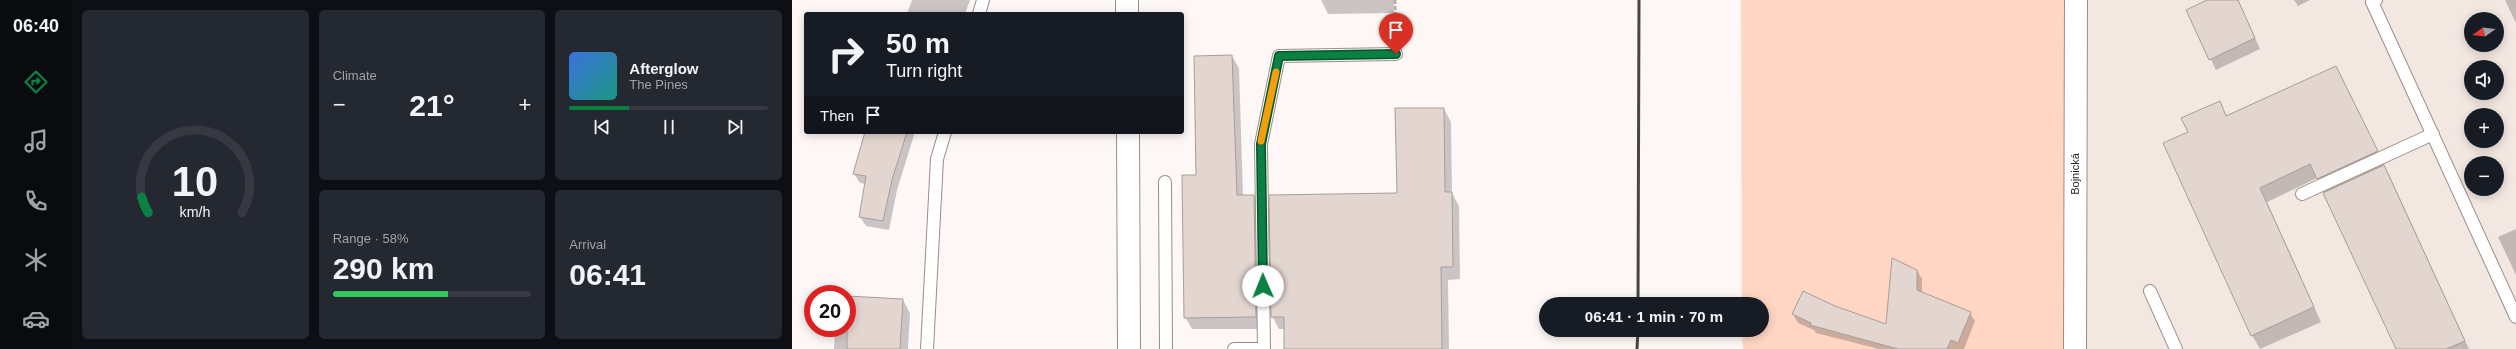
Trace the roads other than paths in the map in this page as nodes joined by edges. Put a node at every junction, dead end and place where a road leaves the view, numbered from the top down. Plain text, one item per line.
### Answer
1 (983, 0) edge
2 (1127, 0) edge
3 (2076, 0) edge
4 (2376, 0) edge
5 (980, 12) edge
6 (1127, 12) edge
7 (1396, 54) road end
8 (943, 134) edge
9 (1128, 134) edge
10 (2433, 134) junction
11 (1164, 182) dead end
12 (2302, 194) dead end
13 (2150, 291) dead end
14 (2516, 317) edge
15 (927, 349) edge
16 (1129, 349) edge
17 (1166, 349) edge
18 (1234, 349) edge
19 (1264, 349) edge
20 (2075, 349) edge
21 (2176, 349) edge

1 - 5 lane
2 - 6 street
3 - 20 street, Bojnická
4 - 10 lane
7 - 19 lane
8 - 15 lane
9 - 16 street
10 - 12 lane
10 - 14 lane
11 - 17 lane
13 - 21 lane
18 - 19 lane

